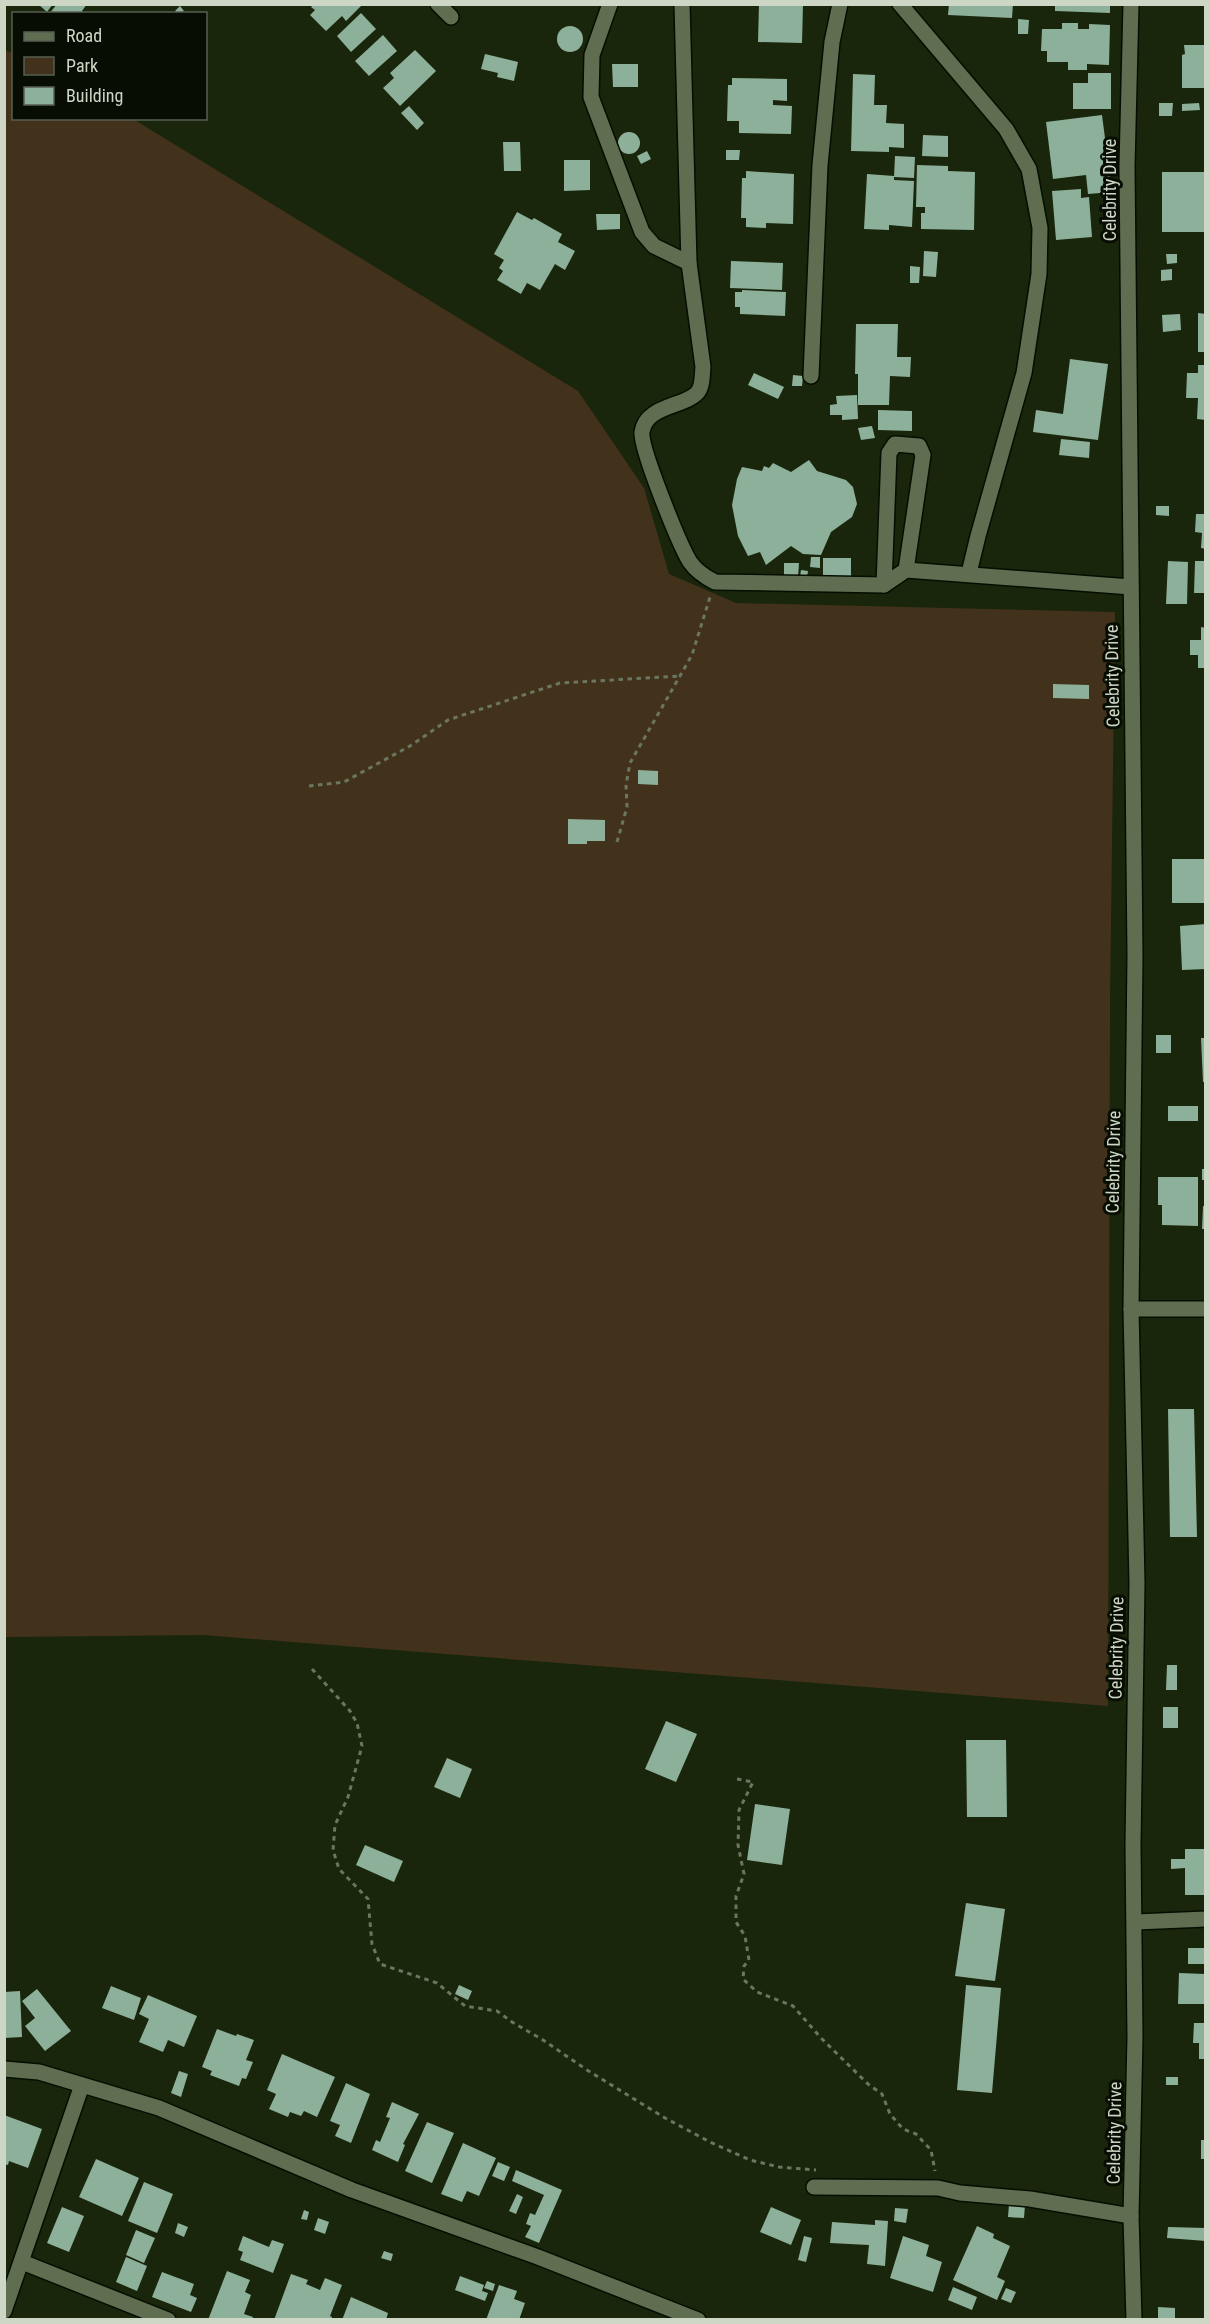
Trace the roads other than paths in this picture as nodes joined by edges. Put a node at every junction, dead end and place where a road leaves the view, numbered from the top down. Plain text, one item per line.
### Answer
1 (438, 4) edge
2 (610, 4) edge
3 (682, 4) edge
4 (840, 4) edge
5 (900, 4) edge
6 (1131, 4) edge
7 (451, 17) dead end
8 (689, 263) junction
9 (811, 376) dead end
10 (906, 570) junction
11 (969, 573) junction
12 (884, 585) junction
13 (1131, 588) junction
14 (1131, 1309) junction
15 (1206, 1309) edge
16 (1206, 1919) edge
17 (1136, 1922) junction
18 (4, 2068) edge
19 (82, 2085) junction
20 (814, 2187) dead end
21 (1131, 2216) junction
22 (22, 2262) junction
23 (4, 2311) edge
24 (168, 2319) edge
25 (698, 2319) edge
26 (1134, 2319) edge

1 - 7 street
2 - 8 street
3 - 8 street
4 - 9 street
5 - 11 street
6 - 13 street, Celebrity Drive
8 - 12 street
10 - 11 street
10 - 12 street
10 - 12 street
11 - 13 street
13 - 14 street, Celebrity Drive
14 - 15 street
14 - 17 street, Celebrity Drive
16 - 17 street
17 - 21 street, Celebrity Drive
18 - 19 street
19 - 22 street
19 - 25 street
20 - 21 street
21 - 26 street, Celebrity Drive
22 - 23 street
22 - 24 street

